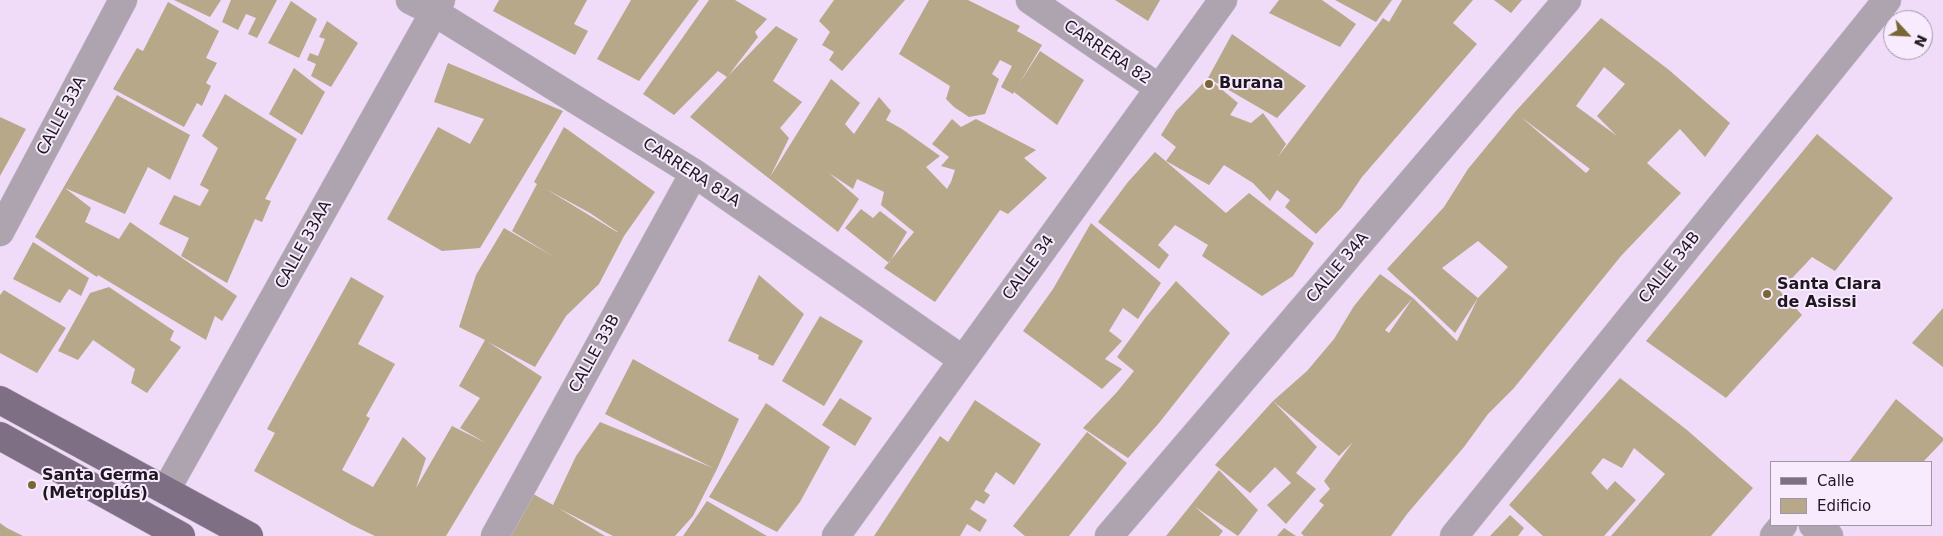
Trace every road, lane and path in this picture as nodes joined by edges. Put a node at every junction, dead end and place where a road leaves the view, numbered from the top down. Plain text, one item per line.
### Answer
1 (123, 0) edge
2 (410, 0) edge
3 (1030, 0) edge
4 (1223, 0) edge
5 (1567, 0) edge
6 (1888, 0) edge
7 (438, 6) edge
8 (1159, 88) junction
9 (694, 173) junction
10 (0, 232) edge
11 (963, 360) junction
12 (0, 400) edge
13 (0, 436) edge
14 (166, 490) junction
15 (1782, 526) edge
16 (1814, 526) edge
17 (181, 536) edge
18 (249, 536) edge
19 (496, 536) edge
20 (836, 536) edge
21 (1109, 536) edge
22 (1454, 536) edge
23 (1774, 536) edge
24 (1829, 536) edge

1 - 10 street, CALLE 33A
2 - 7 street, CARRERA 81A
3 - 8 street, CARRERA 82
4 - 8 street, CALLE 34
5 - 21 street, CALLE 34A
6 - 22 street, CALLE 34B
7 - 9 street, CARRERA 81A
7 - 14 street, CALLE 33AA
8 - 11 street, CALLE 34
9 - 11 street, CARRERA 81A
9 - 19 street, CALLE 33B
11 - 20 street, CALLE 34
12 - 14 main road
13 - 17 main road
14 - 18 main road
15 - 23 street
16 - 24 street

